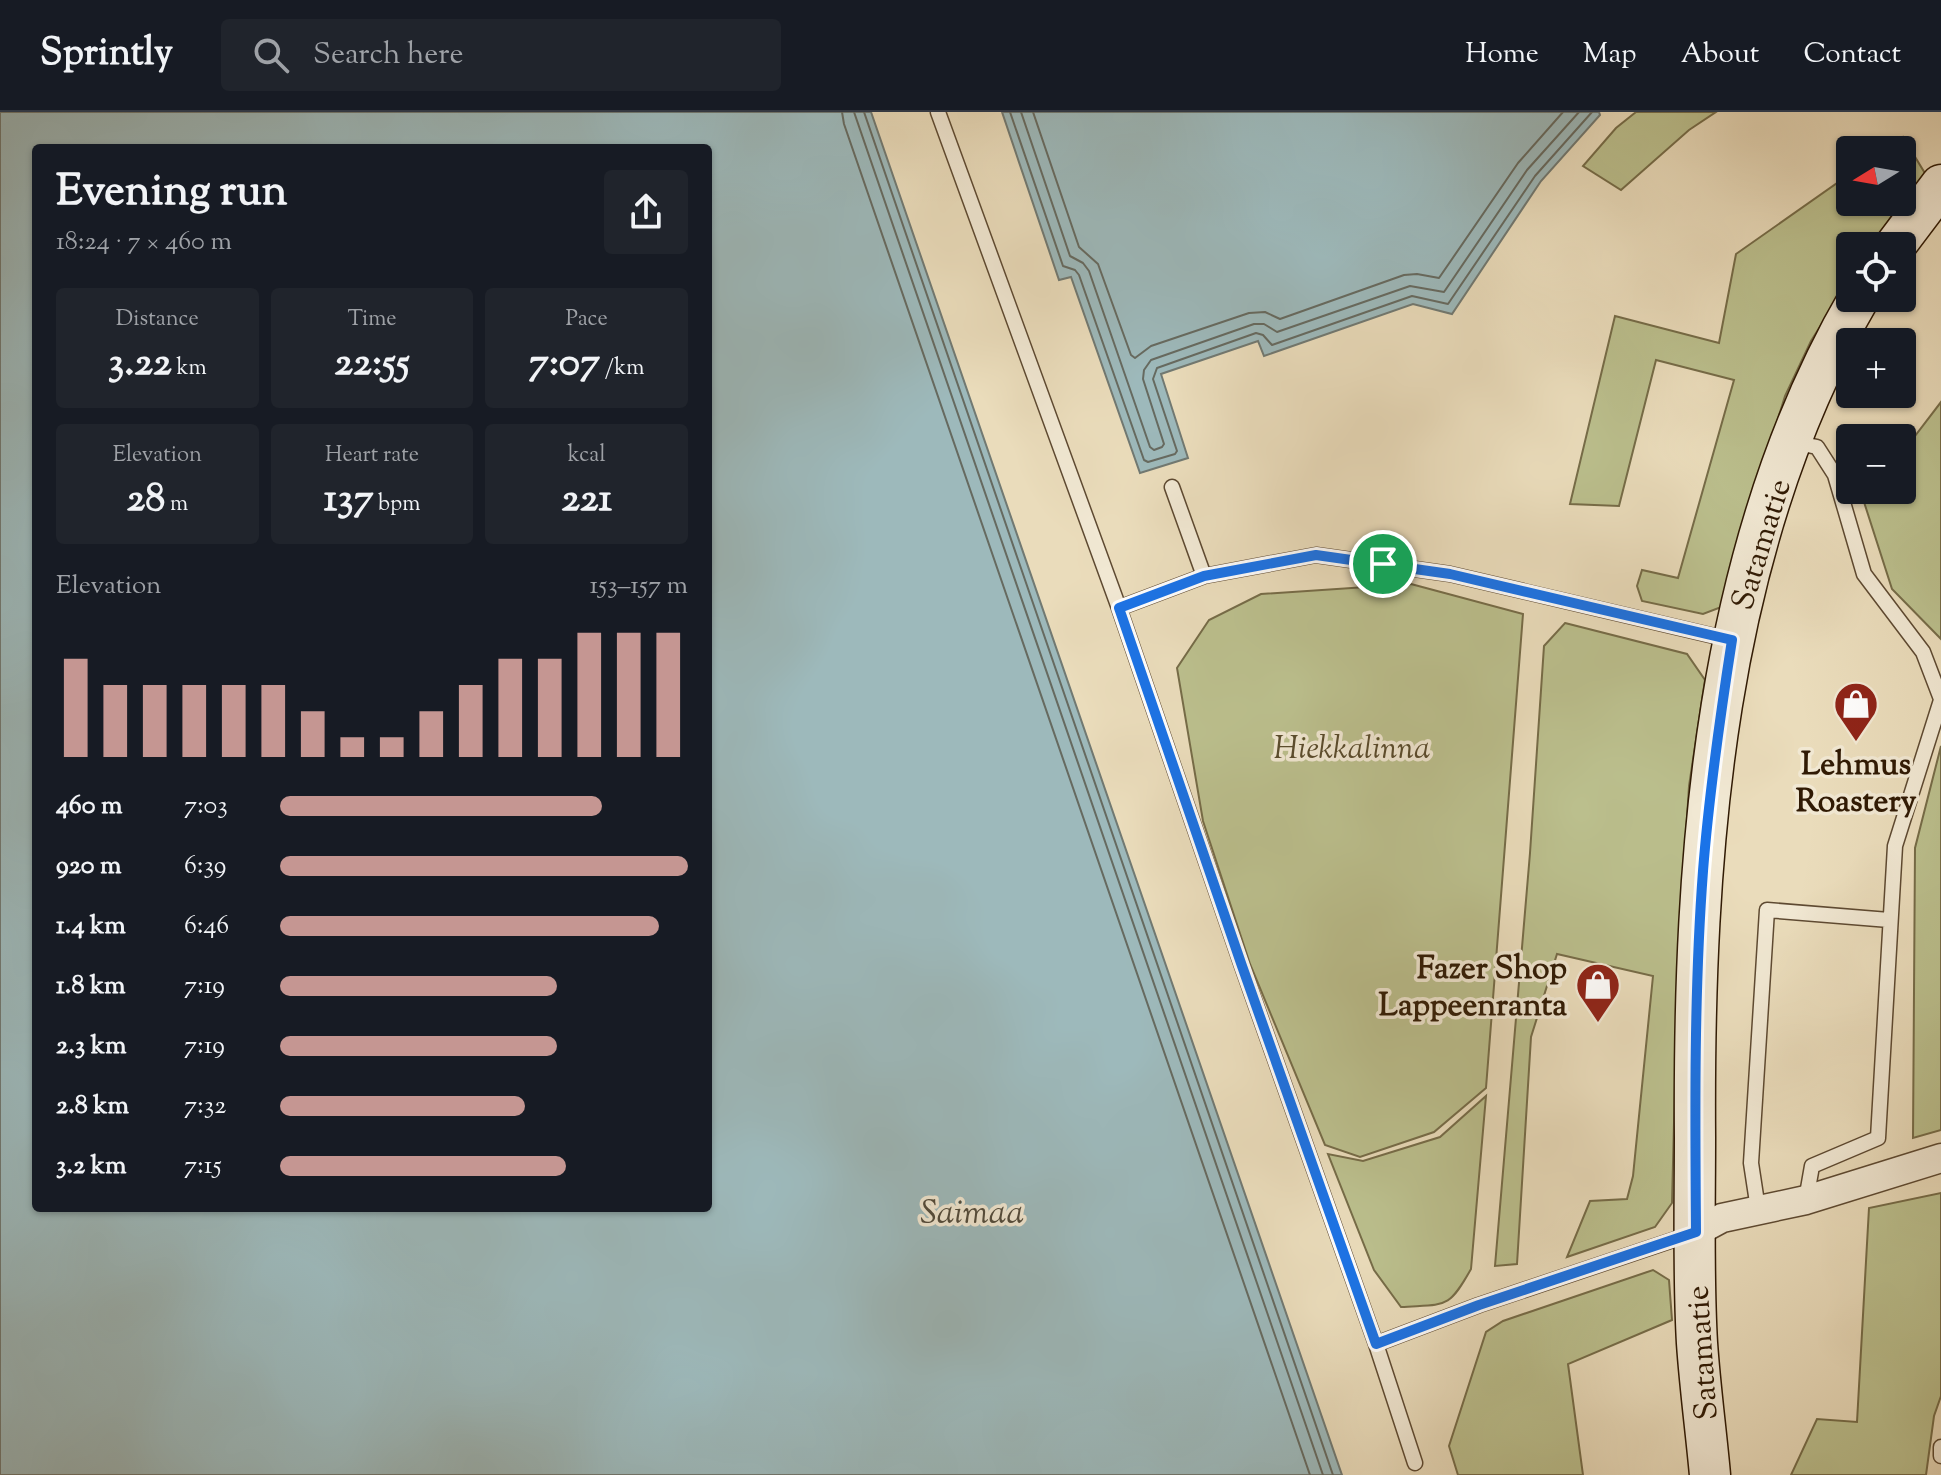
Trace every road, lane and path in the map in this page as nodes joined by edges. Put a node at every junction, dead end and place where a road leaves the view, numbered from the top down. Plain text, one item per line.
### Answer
1 (938, 112) edge
2 (1941, 185) edge
3 (1906, 232) edge
4 (1851, 312) edge
5 (1792, 442) junction
6 (1172, 487) dead end
7 (1204, 576) junction
8 (1119, 608) junction
9 (1732, 640) junction
10 (1941, 700) edge
11 (1889, 920) junction
12 (1941, 1158) edge
13 (1806, 1200) junction
14 (1758, 1209) junction
15 (1696, 1232) junction
16 (1376, 1344) junction
17 (1941, 1447) edge
18 (1941, 1456) edge
19 (1415, 1463) dead end
20 (1710, 1475) edge

1 - 8 lane
2 - 3 street
4 - 5 street, Satamatie
5 - 9 street, Satamatie
5 - 10 lane
6 - 7 lane
7 - 8 lane
7 - 9 lane
8 - 16 lane
9 - 15 street, Satamatie
10 - 11 lane
11 - 13 lane
11 - 14 lane
12 - 13 street
13 - 14 street
14 - 15 street
15 - 16 lane
15 - 20 street, Satamatie
16 - 19 lane
17 - 18 lane

